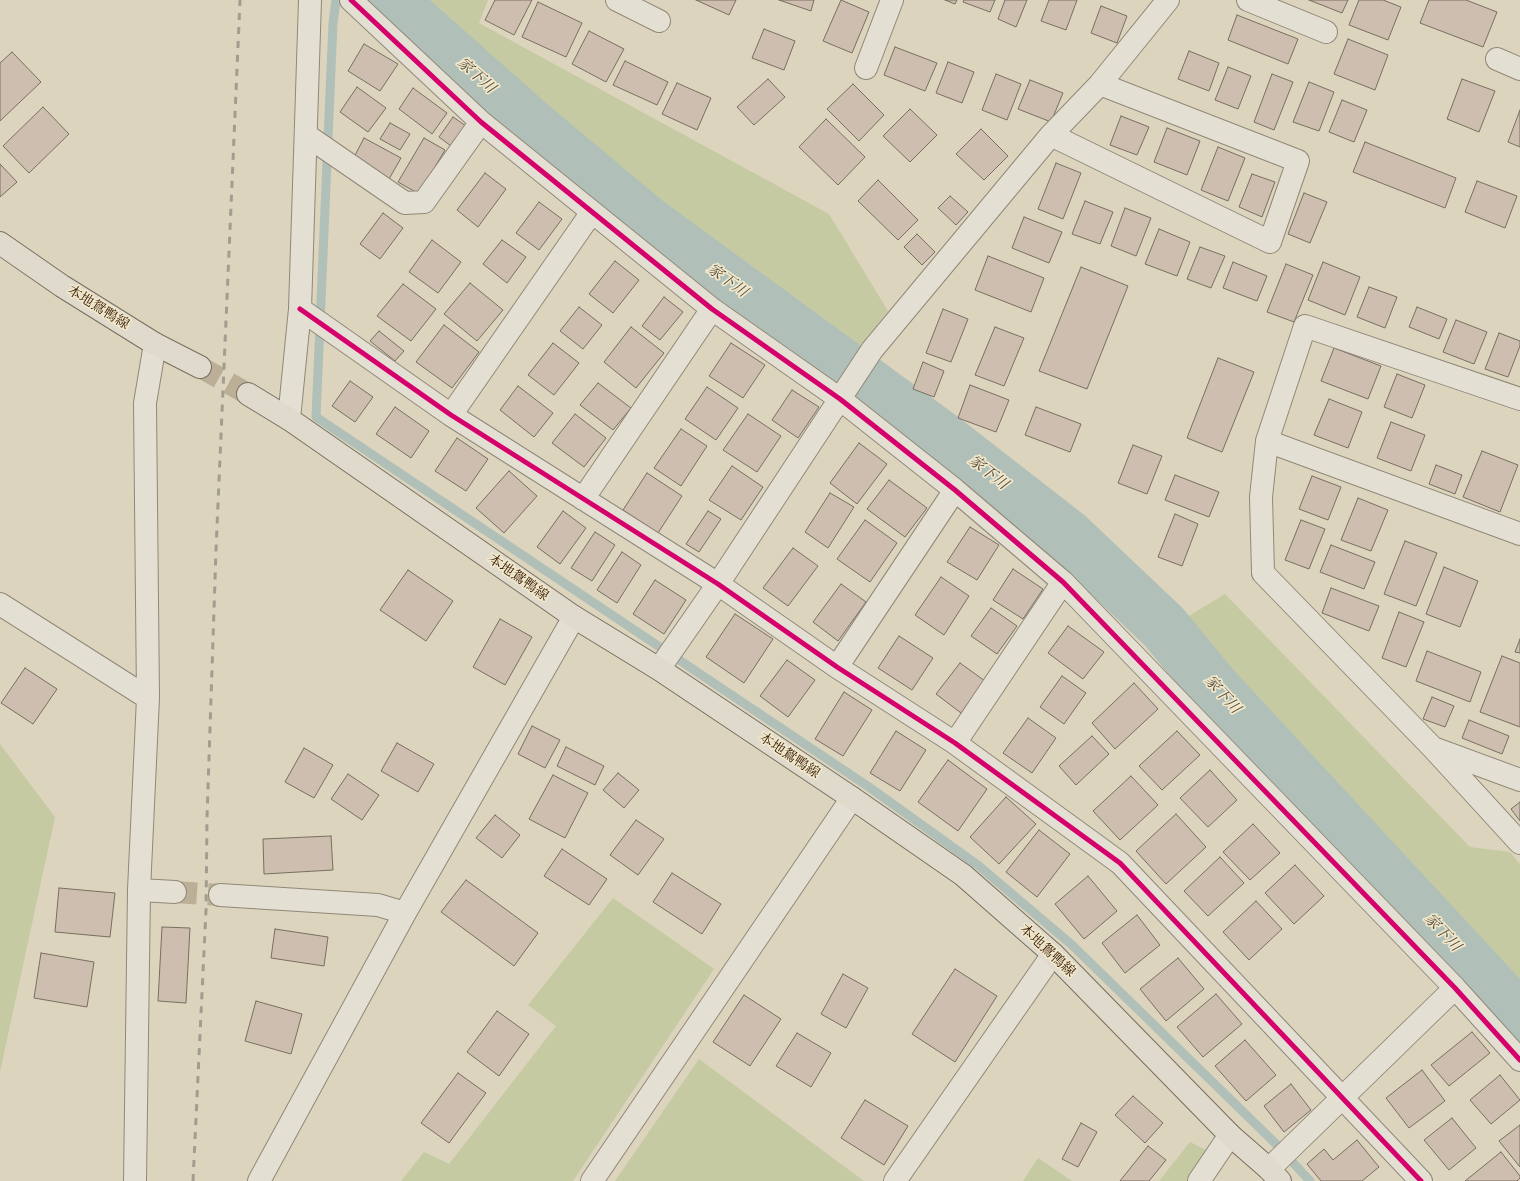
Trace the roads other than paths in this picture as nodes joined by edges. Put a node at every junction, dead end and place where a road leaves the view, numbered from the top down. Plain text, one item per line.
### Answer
1 (310, 0) edge
2 (351, 0) edge
3 (617, 0) edge
4 (892, 0) edge
5 (1168, 0) edge
6 (1248, 0) edge
7 (659, 21) dead end
8 (1326, 32) dead end
9 (1497, 59) dead end
10 (866, 68) dead end
11 (1520, 69) edge
12 (1100, 84) junction
13 (481, 122) junction
14 (306, 135) junction
15 (1051, 135) junction
16 (592, 212) junction
17 (0, 243) edge
18 (300, 309) junction
19 (712, 309) junction
20 (155, 344) junction
21 (200, 367) tunnel mouth
22 (248, 394) tunnel mouth
23 (840, 399) junction
24 (1520, 399) edge
25 (451, 415) junction
26 (289, 419) junction
27 (1266, 441) junction
28 (956, 490) junction
29 (582, 499) junction
30 (1520, 534) edge
31 (1063, 582) junction
32 (718, 584) junction
33 (0, 604) edge
34 (574, 617) junction
35 (837, 667) junction
36 (659, 669) junction
37 (148, 698) junction
38 (954, 743) junction
39 (1433, 748) junction
40 (1520, 780) edge
41 (852, 798) junction
42 (1520, 843) edge
43 (140, 890) junction
44 (175, 892) tunnel mouth
45 (220, 895) tunnel mouth
46 (405, 913) junction
47 (1053, 954) junction
48 (1455, 988) junction
49 (1520, 1060) edge
50 (1342, 1097) junction
51 (1230, 1135) junction
52 (1274, 1175) edge
53 (135, 1181) edge
54 (259, 1181) edge
55 (592, 1181) edge
56 (896, 1181) edge
57 (1199, 1181) edge
58 (1420, 1181) edge

1 - 14 street
2 - 13 street
3 - 7 street
4 - 10 street
5 - 12 street
6 - 8 street
9 - 11 street
12 - 15 street
12 - 15 street
13 - 14 street
13 - 16 street
14 - 18 street
15 - 23 street
16 - 19 street
16 - 25 street
17 - 20 main road, 本地鴛鴨線
18 - 25 street
18 - 26 street
19 - 23 street
19 - 29 street
20 - 21 main road, 本地鴛鴨線
20 - 37 street
22 - 26 main road, 本地鴛鴨線
23 - 28 street
23 - 32 street
24 - 27 street
25 - 29 street
26 - 34 main road, 本地鴛鴨線
27 - 30 street
27 - 39 street
28 - 31 street
28 - 35 street
29 - 32 street
31 - 38 street
31 - 48 street
32 - 35 street
32 - 36 street
33 - 37 street
34 - 36 main road, 本地鴛鴨線
34 - 46 street
35 - 38 street
36 - 41 main road, 本地鴛鴨線
37 - 43 street
38 - 50 street
39 - 40 street
39 - 42 street
41 - 47 main road, 本地鴛鴨線
41 - 55 street
43 - 44 street
43 - 53 street
45 - 46 street
46 - 54 street
47 - 51 main road, 本地鴛鴨線
47 - 56 street
48 - 49 street
48 - 50 street
50 - 52 street
50 - 58 street
51 - 52 main road, 本地鴛鴨線
51 - 57 street

